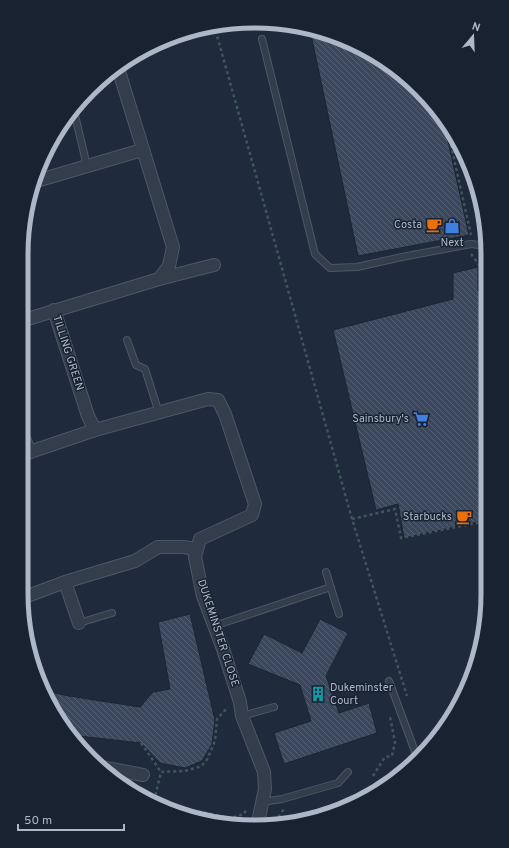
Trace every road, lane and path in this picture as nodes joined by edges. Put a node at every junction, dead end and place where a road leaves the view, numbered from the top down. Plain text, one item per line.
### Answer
1 (215, 31) edge
2 (262, 39) dead end
3 (120, 73) edge
4 (75, 117) edge
5 (451, 141) edge
6 (142, 150) junction
7 (87, 166) junction
8 (41, 180) edge
9 (471, 235) dead end
10 (481, 245) edge
11 (471, 254) dead end
12 (214, 265) dead end
13 (481, 267) edge
14 (158, 279) junction
15 (54, 310) junction
16 (28, 319) edge
17 (127, 340) dead end
18 (159, 412) junction
19 (95, 430) junction
20 (28, 453) edge
21 (352, 519) junction
22 (481, 522) edge
23 (196, 550) junction
24 (326, 572) dead end
25 (65, 582) junction
26 (331, 587) junction
27 (28, 596) edge
28 (112, 613) dead end
29 (339, 614) dead end
30 (79, 623) joint
31 (214, 626) junction
32 (389, 681) dead end
33 (407, 698) dead end
34 (229, 705) dead end
35 (274, 706) dead end
36 (389, 714) dead end
37 (242, 716) junction
38 (141, 743) dead end
39 (416, 753) edge
40 (112, 769) edge
41 (161, 772) junction
42 (348, 772) dead end
43 (143, 775) dead end
44 (369, 781) dead end
45 (368, 790) edge
46 (155, 797) edge
47 (350, 799) edge
48 (262, 802) junction
49 (183, 808) edge
50 (284, 809) dead end
51 (244, 814) dead end
52 (281, 818) edge
53 (258, 820) edge

1 - 21 path
2 - 10 lane
3 - 6 street
4 - 7 lane
5 - 9 path
6 - 7 street
6 - 14 street
7 - 8 street
11 - 13 path
12 - 14 street, TILLING GREEN
14 - 15 street, TILLING GREEN
15 - 16 street
15 - 19 street, TILLING GREEN
17 - 18 lane
18 - 19 street
18 - 23 street
19 - 20 street
21 - 22 path
21 - 33 path
23 - 25 street
23 - 31 street, DUKEMINSTER CLOSE
24 - 26 lane
25 - 27 street
25 - 30 street
26 - 29 lane
26 - 31 lane
28 - 30 lane
31 - 37 street, DUKEMINSTER CLOSE
32 - 39 lane
34 - 41 path
35 - 37 lane
36 - 44 path
37 - 48 street, DUKEMINSTER CLOSE
38 - 41 path
40 - 43 street
41 - 46 path
42 - 48 lane
45 - 47 lane
48 - 53 street, DUKEMINSTER CLOSE
49 - 51 path
50 - 52 path

